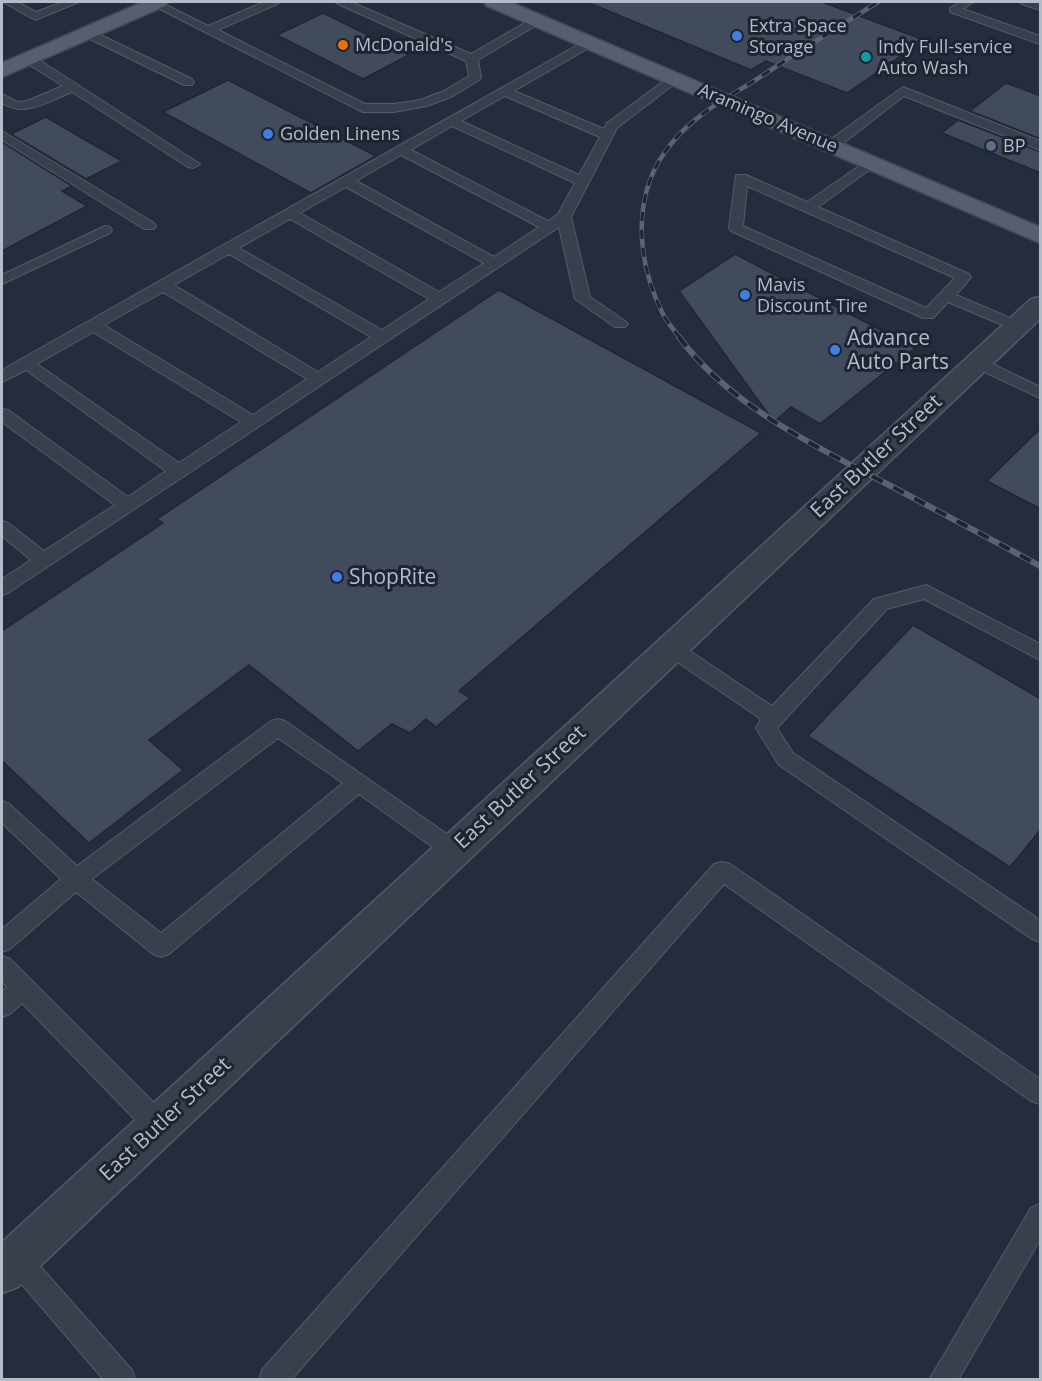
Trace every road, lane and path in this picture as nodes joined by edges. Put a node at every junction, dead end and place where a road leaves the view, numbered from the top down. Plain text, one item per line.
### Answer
1 (9, 2) edge
2 (73, 2) edge
3 (155, 2) edge
4 (273, 2) edge
5 (342, 2) edge
6 (494, 2) edge
7 (967, 2) edge
8 (1026, 2) edge
9 (1041, 7) edge
10 (539, 20) junction
11 (211, 29) junction
12 (88, 33) junction
13 (1041, 40) edge
14 (590, 42) junction
15 (29, 59) junction
16 (472, 59) junction
17 (3, 69) edge
18 (676, 78) junction
19 (188, 82) dead end
20 (72, 87) junction
21 (504, 91) junction
22 (2, 98) edge
23 (451, 121) junction
24 (2, 135) edge
25 (607, 135) junction
26 (832, 145) junction
27 (1041, 146) edge
28 (401, 150) junction
29 (871, 162) junction
30 (193, 164) dead end
31 (346, 181) junction
32 (583, 182) junction
33 (808, 208) junction
34 (290, 213) junction
35 (564, 218) junction
36 (149, 226) dead end
37 (549, 227) junction
38 (105, 230) dead end
39 (1041, 236) edge
40 (229, 248) junction
41 (495, 263) junction
42 (2, 280) edge
43 (163, 285) junction
44 (946, 296) junction
45 (440, 299) junction
46 (1029, 316) edge
47 (620, 324) dead end
48 (93, 325) junction
49 (382, 337) junction
50 (978, 362) junction
51 (26, 363) junction
52 (2, 377) edge
53 (319, 379) junction
54 (1041, 393) edge
55 (2, 414) edge
56 (253, 422) junction
57 (178, 471) junction
58 (127, 505) junction
59 (2, 527) edge
60 (43, 560) junction
61 (2, 588) edge
62 (670, 648) junction
63 (1041, 653) edge
64 (774, 717) junction
65 (358, 782) junction
66 (2, 810) edge
67 (453, 850) junction
68 (76, 879) junction
69 (1041, 932) edge
70 (2, 942) edge
71 (2, 966) edge
72 (22, 988) junction
73 (2, 1006) edge
74 (1041, 1093) edge
75 (158, 1125) junction
76 (1041, 1216) edge
77 (9, 1265) edge
78 (122, 1380) edge
79 (272, 1380) edge
80 (942, 1380) edge

1 - 2 lane
3 - 11 lane
3 - 12 main road
4 - 11 lane
5 - 16 lane
6 - 10 main road, Aramingo Avenue
7 - 13 lane
8 - 9 lane
10 - 14 main road, Aramingo Avenue
10 - 16 lane
11 - 16 lane
12 - 15 main road
12 - 19 lane
14 - 18 main road, Aramingo Avenue
14 - 21 lane
15 - 17 main road
15 - 20 lane
18 - 25 lane
18 - 26 main road, Aramingo Avenue
20 - 22 lane
20 - 30 lane
21 - 23 lane
21 - 25 lane
23 - 28 lane
23 - 32 lane
24 - 36 lane
25 - 32 lane
26 - 27 lane
26 - 29 main road, Aramingo Avenue
28 - 31 lane
28 - 37 lane
29 - 33 lane
29 - 39 main road, Aramingo Avenue
31 - 34 lane
31 - 41 lane
32 - 35 lane
33 - 44 lane
33 - 44 lane
34 - 40 lane
34 - 45 lane
35 - 37 lane
35 - 47 lane
37 - 41 lane
38 - 42 lane
40 - 43 lane
40 - 49 lane
41 - 45 lane
43 - 48 lane
43 - 53 lane
44 - 46 lane
45 - 49 lane
46 - 50 street, East Butler Street
48 - 51 lane
48 - 56 lane
49 - 53 lane
50 - 54 lane
50 - 62 street, East Butler Street
51 - 52 lane
51 - 57 lane
53 - 56 lane
55 - 58 lane
56 - 57 lane
57 - 58 lane
58 - 60 lane
59 - 60 lane
60 - 61 lane
62 - 64 lane
62 - 67 street, East Butler Street
63 - 64 lane
64 - 69 lane
65 - 67 lane
65 - 68 lane
65 - 68 lane
66 - 68 lane
67 - 75 street, East Butler Street
68 - 70 lane
71 - 72 lane
72 - 73 lane
72 - 75 lane
74 - 79 lane
75 - 77 street, East Butler Street
76 - 80 lane
77 - 78 lane

